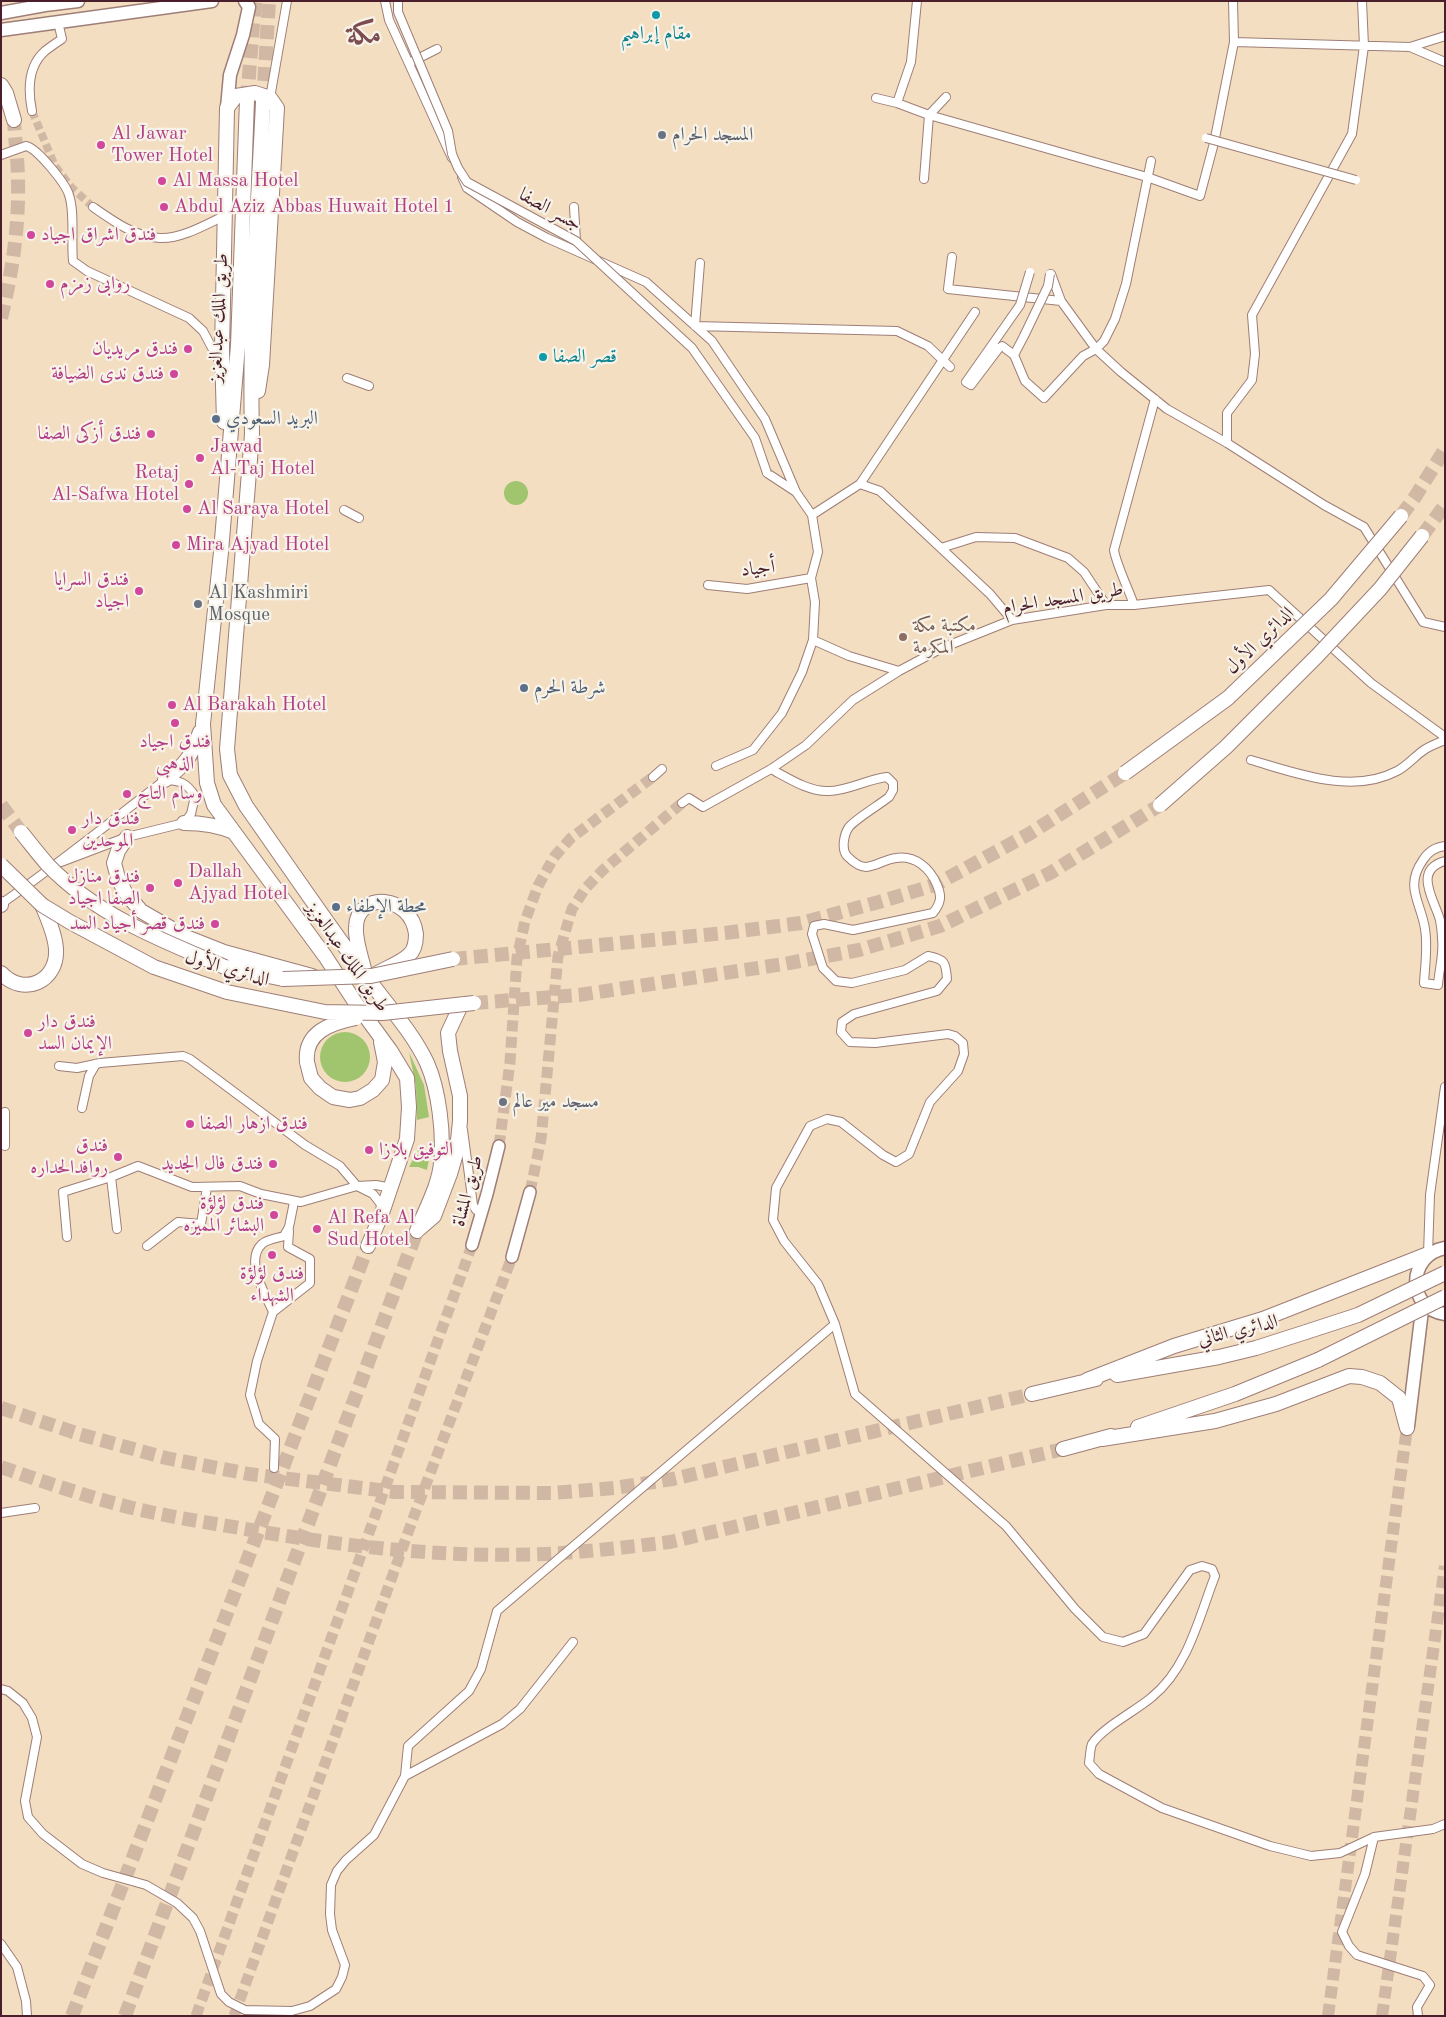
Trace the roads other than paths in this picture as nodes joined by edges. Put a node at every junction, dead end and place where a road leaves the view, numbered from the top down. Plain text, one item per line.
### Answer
1 (78, 1) edge
2 (212, 1) edge
3 (245, 1) edge
4 (286, 1) edge
5 (385, 1) edge
6 (398, 1) edge
7 (916, 1) edge
8 (1233, 1) edge
9 (1362, 1) edge
10 (47, 3) edge
11 (1, 13) edge
12 (58, 22) junction
13 (1, 30) edge
14 (1445, 36) edge
15 (1234, 42) junction
16 (1364, 46) junction
17 (1410, 48) junction
18 (436, 49) dead end
19 (1445, 62) edge
20 (409, 63) junction
21 (1, 85) edge
22 (946, 97) dead end
23 (876, 98) dead end
24 (247, 100) tunnel mouth
25 (267, 100) junction
26 (897, 103) junction
27 (227, 108) junction
28 (32, 112) tunnel mouth
29 (929, 115) junction
30 (14, 120) tunnel mouth
31 (1206, 138) dead end
32 (1, 155) edge
33 (1150, 161) dead end
34 (1147, 177) junction
35 (924, 178) dead end
36 (1356, 180) dead end
37 (574, 206) dead end
38 (93, 207) tunnel mouth
39 (224, 216) junction
40 (576, 241) junction
41 (952, 257) dead end
42 (700, 263) dead end
43 (1030, 272) dead end
44 (1061, 301) junction
45 (975, 312) dead end
46 (695, 326) junction
47 (1096, 350) junction
48 (1014, 355) junction
49 (942, 361) junction
50 (950, 367) dead end
51 (222, 368) junction
52 (347, 378) dead end
53 (369, 386) dead end
54 (1155, 399) junction
55 (1227, 442) junction
56 (227, 474) junction
57 (860, 484) junction
58 (796, 492) junction
59 (344, 510) dead end
60 (812, 515) junction
61 (1401, 516) tunnel mouth
62 (359, 518) dead end
63 (1422, 536) tunnel mouth
64 (940, 548) junction
65 (811, 578) junction
66 (708, 585) dead end
67 (1106, 605) junction
68 (1134, 605) junction
69 (1012, 620) junction
70 (1445, 627) edge
71 (813, 640) junction
72 (899, 671) junction
73 (203, 724) junction
74 (1445, 739) edge
75 (1252, 760) dead end
76 (716, 766) dead end
77 (662, 768) dead end
78 (771, 770) junction
79 (1125, 773) tunnel mouth
80 (653, 777) tunnel mouth
81 (164, 780) junction
82 (682, 803) dead end
83 (1160, 805) tunnel mouth
84 (184, 823) junction
85 (21, 832) tunnel mouth
86 (234, 832) junction
87 (267, 836) junction
88 (127, 837) junction
89 (1445, 846) edge
90 (248, 849) junction
91 (1445, 861) edge
92 (62, 862) junction
93 (1, 865) edge
94 (1, 904) edge
95 (42, 905) junction
96 (453, 959) tunnel mouth
97 (1, 973) edge
98 (288, 976) junction
99 (369, 977) junction
100 (383, 1013) junction
101 (379, 1034) junction
102 (96, 1064) junction
103 (59, 1066) dead end
104 (1445, 1087) edge
105 (82, 1108) dead end
106 (5, 1112) dead end
107 (460, 1121) junction
108 (5, 1146) dead end
109 (498, 1146) tunnel mouth
110 (111, 1177) junction
111 (207, 1186) junction
112 (358, 1186) junction
113 (392, 1188) junction
114 (530, 1192) tunnel mouth
115 (294, 1202) junction
116 (482, 1212) junction
117 (382, 1213) junction
118 (289, 1227) junction
119 (117, 1229) dead end
120 (67, 1237) dead end
121 (472, 1245) tunnel mouth
122 (147, 1246) dead end
123 (368, 1246) tunnel mouth
124 (1445, 1248) edge
125 (1428, 1254) junction
126 (512, 1258) tunnel mouth
127 (1445, 1273) edge
128 (1445, 1297) edge
129 (1423, 1302) junction
130 (273, 1312) junction
131 (1445, 1314) edge
132 (835, 1324) junction
133 (1088, 1380) junction
134 (1032, 1394) tunnel mouth
135 (1407, 1428) joint
136 (1102, 1439) junction
137 (1063, 1449) tunnel mouth
138 (274, 1468) tunnel mouth
139 (35, 1508) dead end
140 (1, 1513) edge
141 (573, 1642) dead end
142 (1, 1689) edge
143 (405, 1776) junction
144 (1445, 1824) edge
145 (1374, 1837) junction
146 (1, 1944) edge
147 (27, 2016) edge
148 (1418, 2016) edge

1 - 10 main road
2 - 12 main road
3 - 27 main road
4 - 25 street
5 - 20 street
6 - 40 street, جسر الصفا, bridge
7 - 26 street
8 - 15 street
9 - 16 street
10 - 11 main road
12 - 13 main road
12 - 28 street
14 - 17 street
15 - 16 street
15 - 34 street
16 - 17 street
16 - 55 street
17 - 19 street
18 - 20 street
20 - 46 street
21 - 30 highway
22 - 29 street
23 - 26 street
24 - 56 highway, طريق الملك عبدالعزيز
25 - 27 highway
25 - 87 highway, طريق الملك عبدالعزيز
26 - 29 street
27 - 39 highway
29 - 34 street
29 - 35 street
31 - 36 street, bridge
32 - 51 street
33 - 34 street
34 - 47 street
37 - 40 street
38 - 39 street
39 - 51 highway
40 - 58 street, جسر الصفا, bridge
41 - 44 street
42 - 46 street
43 - 48 street, bridge
44 - 47 street
44 - 48 street, bridge
45 - 49 street
46 - 49 street
46 - 58 street
47 - 48 street
47 - 54 street
49 - 50 street
49 - 57 street
51 - 56 highway
52 - 53 street
54 - 55 street
54 - 68 street
55 - 70 street
56 - 73 highway, طريق الملك عبدالعزيز
57 - 60 street
57 - 64 street
58 - 60 street
59 - 62 street
60 - 65 street
61 - 79 highway, الدائري الأول, bridge
63 - 83 highway, bridge
64 - 67 street
64 - 69 street
65 - 66 street, أجياد
65 - 71 street
67 - 68 street, طريق المسجد الحرام
67 - 69 street, طريق المسجد الحرام
68 - 74 street, طريق المسجد الحرام
69 - 72 street, طريق المسجد الحرام
71 - 72 street
71 - 76 street
72 - 78 street, طريق المسجد الحرام
73 - 81 highway
73 - 86 highway, طريق الملك عبدالعزيز
74 - 75 street
77 - 80 street
78 - 82 street, طريق المسجد الحرام
78 - 132 street
81 - 84 street
81 - 92 street
84 - 86 highway
84 - 88 street
85 - 98 highway, الدائري الأول, bridge
86 - 90 highway, طريق الملك عبدالعزيز
87 - 90 highway
87 - 99 highway, طريق الملك عبدالعزيز
88 - 92 street
88 - 98 highway
89 - 91 street
90 - 101 highway, طريق الملك عبدالعزيز
92 - 94 street
93 - 95 highway, الدائري الأول, bridge
95 - 97 highway
95 - 100 highway, الدائري الأول, bridge
96 - 99 highway, الدائري الأول, bridge
98 - 99 highway, الدائري الأول, bridge
99 - 99 highway, bridge
99 - 107 highway, طريق الملك عبدالعزيز
100 - 101 highway, bridge
100 - 107 highway, الدائري الأول, bridge
101 - 113 highway, طريق الملك عبدالعزيز
102 - 103 street
102 - 105 street
102 - 112 street
104 - 125 street
106 - 108 street
107 - 116 street
109 - 116 main road, طريق المشاة
110 - 111 street
110 - 119 street
110 - 120 street
111 - 115 street
111 - 122 street
112 - 113 street
112 - 115 street
112 - 117 street
113 - 117 highway, طريق الملك عبدالعزيز
114 - 126 main road
115 - 118 street
116 - 121 main road, طريق المشاة
117 - 123 highway, طريق الملك عبدالعزيز
118 - 130 street
118 - 130 street
124 - 125 main road
125 - 129 main road
125 - 133 highway
127 - 133 highway, الدائري الثاني, bridge
128 - 136 highway, bridge
129 - 131 main road
129 - 135 main road
130 - 138 street
132 - 143 street
132 - 145 street
133 - 134 highway, الدائري الثاني
135 - 136 highway
136 - 137 highway
139 - 140 street
141 - 143 street
142 - 143 street
144 - 145 street
145 - 148 street
146 - 147 street

